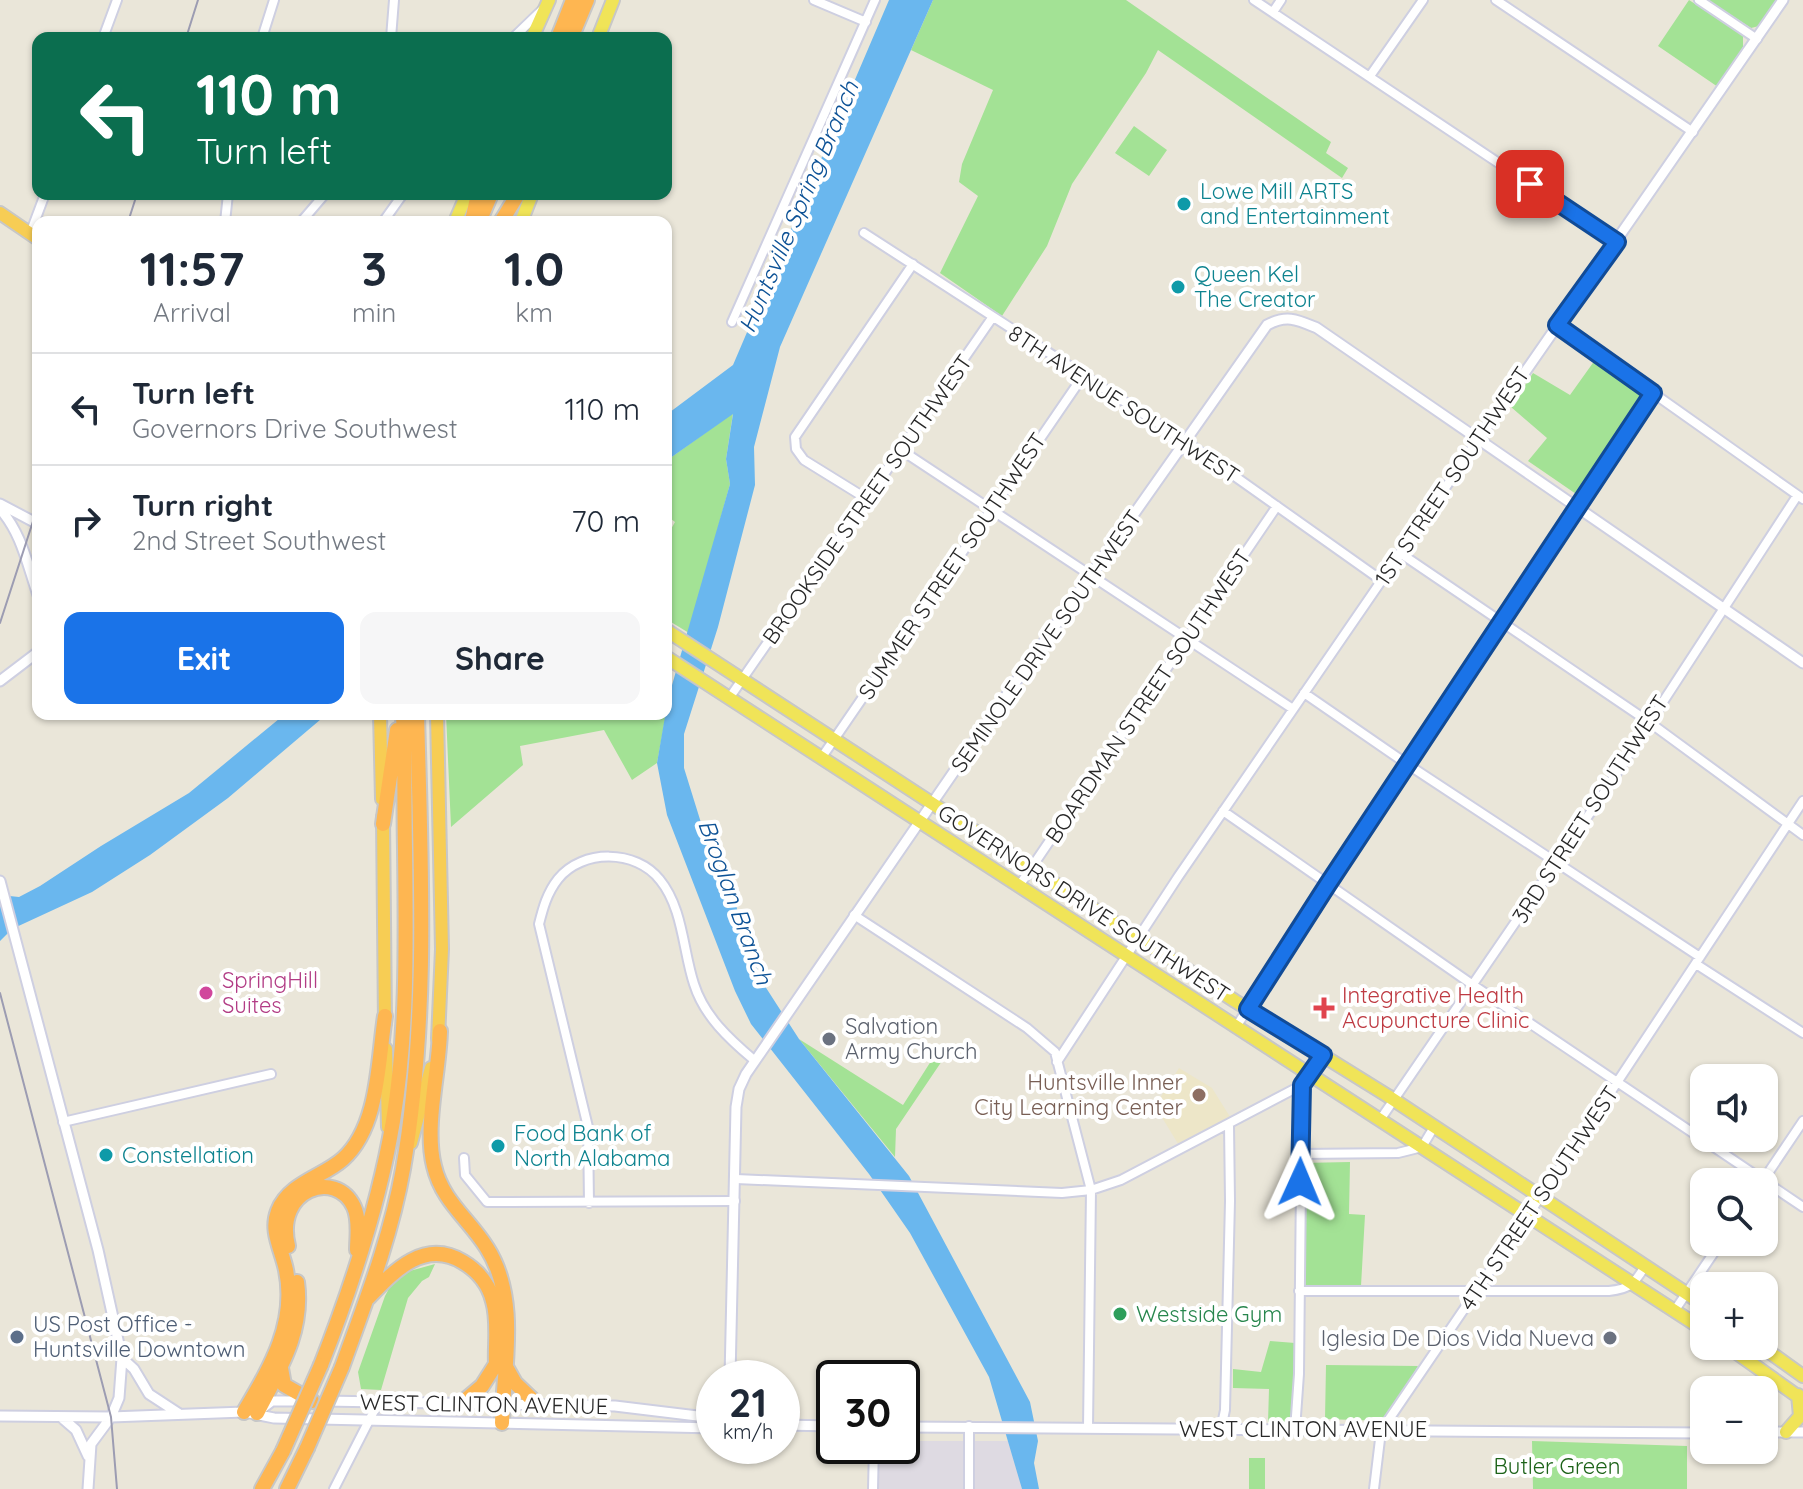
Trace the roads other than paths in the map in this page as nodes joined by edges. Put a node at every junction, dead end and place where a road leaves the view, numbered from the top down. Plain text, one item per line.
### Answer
1 (117, 0) edge
2 (274, 0) edge
3 (394, 0) edge
4 (573, 0) edge
5 (587, 0) edge
6 (613, 0) edge
7 (814, 0) edge
8 (875, 0) edge
9 (1254, 0) edge
10 (1281, 0) edge
11 (1423, 0) edge
12 (1496, 0) edge
13 (1699, 0) edge
14 (1783, 0) edge
15 (547, 3) edge
16 (1273, 12) junction
17 (866, 22) junction
18 (105, 32) edge
19 (264, 32) edge
20 (391, 32) edge
21 (519, 32) edge
22 (535, 32) edge
23 (560, 32) edge
24 (574, 32) edge
25 (600, 32) edge
26 (1757, 39) junction
27 (1370, 76) junction
28 (1693, 132) junction
29 (320, 200) edge
30 (0, 213) edge
31 (306, 216) edge
32 (864, 233) dead end
33 (32, 236) edge
34 (1617, 242) junction
35 (913, 264) junction
36 (992, 318) junction
37 (732, 322) dead end
38 (1557, 325) junction
39 (1083, 376) junction
40 (1653, 393) junction
41 (1478, 440) junction
42 (1185, 441) junction
43 (901, 450) junction
44 (1800, 498) edge
45 (867, 499) junction
46 (0, 506) edge
47 (1277, 506) junction
48 (990, 508) junction
49 (1578, 509) junction
50 (32, 521) edge
51 (1400, 553) junction
52 (32, 575) edge
53 (1091, 575) junction
54 (1381, 580) junction
55 (1723, 608) junction
56 (1501, 622) junction
57 (672, 634) edge
58 (1187, 638) junction
59 (32, 657) edge
60 (672, 661) edge
61 (1803, 663) edge
62 (743, 680) junction
63 (0, 681) edge
64 (1304, 693) junction
65 (730, 697) junction
66 (1293, 709) junction
67 (380, 720) edge
68 (400, 720) edge
69 (401, 720) edge
70 (417, 720) edge
71 (437, 720) edge
72 (1649, 722) junction
73 (834, 739) junction
74 (822, 757) junction
75 (1407, 764) junction
76 (1803, 801) edge
77 (934, 804) junction
78 (1223, 811) junction
79 (922, 821) junction
80 (383, 824) junction
81 (1788, 824) junction
82 (1803, 835) edge
83 (1557, 862) junction
84 (1031, 867) junction
85 (1328, 884) junction
86 (1, 885) edge
87 (1019, 886) junction
88 (854, 915) junction
89 (1138, 938) junction
90 (1126, 956) junction
91 (1698, 960) junction
92 (1473, 985) junction
93 (1248, 1009) junction
94 (385, 1016) junction
95 (1236, 1027) junction
96 (440, 1031) junction
97 (1803, 1033) edge
98 (1323, 1055) junction
99 (754, 1060) junction
100 (1057, 1062) junction
101 (271, 1074) dead end
102 (1311, 1074) junction
103 (1617, 1083) junction
104 (1302, 1085) junction
105 (1393, 1101) junction
106 (1380, 1120) junction
107 (1803, 1121) edge
108 (63, 1122) junction
109 (1229, 1125) junction
110 (1434, 1127) junction
111 (388, 1146) junction
112 (1422, 1147) junction
113 (1300, 1154) junction
114 (464, 1158) dead end
115 (1743, 1168) edge
116 (1771, 1168) edge
117 (402, 1172) junction
118 (736, 1179) junction
119 (1091, 1190) junction
120 (1778, 1191) edge
121 (1540, 1197) junction
122 (735, 1201) junction
123 (589, 1203) junction
124 (1803, 1207) edge
125 (1527, 1216) junction
126 (1711, 1256) edge
127 (1645, 1266) junction
128 (356, 1272) junction
129 (1634, 1285) junction
130 (1299, 1291) junction
131 (1476, 1292) junction
132 (1686, 1292) junction
133 (1690, 1295) edge
134 (365, 1302) junction
135 (1675, 1310) junction
136 (1690, 1320) edge
137 (122, 1358) junction
138 (1778, 1358) edge
139 (731, 1360) edge
140 (1747, 1360) edge
141 (500, 1363) junction
142 (281, 1368) junction
143 (1803, 1376) edge
144 (1800, 1398) edge
145 (312, 1401) junction
146 (463, 1402) junction
147 (499, 1402) junction
148 (378, 1403) junction
149 (536, 1403) junction
150 (250, 1412) junction
151 (178, 1413) junction
152 (0, 1416) edge
153 (696, 1416) edge
154 (61, 1417) junction
155 (111, 1417) junction
156 (370, 1420) junction
157 (498, 1422) junction
158 (969, 1426) junction
159 (920, 1427) edge
160 (696, 1428) edge
161 (1088, 1428) junction
162 (1221, 1429) junction
163 (1295, 1430) junction
164 (1381, 1431) junction
165 (1778, 1432) edge
166 (1786, 1432) junction
167 (1803, 1432) edge
168 (1690, 1433) edge
169 (89, 1457) junction
170 (874, 1464) edge
171 (88, 1489) edge
172 (262, 1489) edge
173 (287, 1489) edge
174 (334, 1489) edge
175 (873, 1489) edge
176 (969, 1489) edge
177 (1374, 1489) edge

1 - 18 street
2 - 19 street
3 - 20 street
4 - 23 highway
5 - 24 highway
6 - 25 main road
7 - 17 street
8 - 17 street
9 - 16 street
10 - 16 street
11 - 27 street
12 - 28 street
13 - 26 street
14 - 26 street, 1ST STREET SOUTHWEST
15 - 21 street
15 - 22 main road
16 - 27 street
17 - 37 street
26 - 28 street, 1ST STREET SOUTHWEST
27 - 34 street
28 - 34 street, 1ST STREET SOUTHWEST
29 - 31 street
30 - 33 highway
32 - 35 street, 8TH AVENUE SOUTHWEST
34 - 38 street, 1ST STREET SOUTHWEST
35 - 36 street, 8TH AVENUE SOUTHWEST
35 - 45 street
36 - 39 street, 8TH AVENUE SOUTHWEST
36 - 43 street, BROOKSIDE STREET SOUTHWEST
38 - 40 street
38 - 41 street, 1ST STREET SOUTHWEST
39 - 42 street, 8TH AVENUE SOUTHWEST
39 - 48 street, SUMMER STREET SOUTHWEST
40 - 44 street
40 - 49 street
41 - 42 street, SEMINOLE DRIVE SOUTHWEST
41 - 49 street
41 - 51 street, 1ST STREET SOUTHWEST
42 - 47 street, 8TH AVENUE SOUTHWEST
42 - 53 street, SEMINOLE DRIVE SOUTHWEST
43 - 45 street, BROOKSIDE STREET SOUTHWEST
43 - 48 street
44 - 55 street, 3RD STREET SOUTHWEST
45 - 62 street, BROOKSIDE STREET SOUTHWEST
46 - 50 street
46 - 52 street
47 - 54 street, 8TH AVENUE SOUTHWEST
47 - 58 street, BOARDMAN STREET SOUTHWEST
48 - 53 street
48 - 73 street, SUMMER STREET SOUTHWEST
49 - 55 street
49 - 56 street
51 - 54 street, 1ST STREET SOUTHWEST
51 - 56 street
53 - 58 street
53 - 77 street, SEMINOLE DRIVE SOUTHWEST
54 - 64 street, 1ST STREET SOUTHWEST
55 - 61 street
55 - 72 street, 3RD STREET SOUTHWEST
56 - 72 street
56 - 75 street
57 - 62 main road, GOVERNORS DRIVE SOUTHWEST
58 - 66 street
58 - 84 street, BOARDMAN STREET SOUTHWEST
59 - 63 street
60 - 65 main road, GOVERNORS DRIVE SOUTHWEST
62 - 65 street, BROOKSIDE STREET SOUTHWEST
62 - 73 main road, GOVERNORS DRIVE SOUTHWEST
64 - 66 street, 1ST STREET SOUTHWEST
64 - 75 street
65 - 74 main road, GOVERNORS DRIVE SOUTHWEST
66 - 78 street, 1ST STREET SOUTHWEST
67 - 80 highway
68 - 80 highway
69 - 111 highway
70 - 117 highway
71 - 96 highway
72 - 81 street
72 - 83 street, 3RD STREET SOUTHWEST
73 - 74 street, SUMMER STREET SOUTHWEST
73 - 77 main road, GOVERNORS DRIVE SOUTHWEST
74 - 79 main road, GOVERNORS DRIVE SOUTHWEST
75 - 83 street
75 - 85 street
76 - 81 street, 4TH STREET SOUTHWEST
77 - 79 street, SEMINOLE DRIVE SOUTHWEST
77 - 84 main road, GOVERNORS DRIVE SOUTHWEST
78 - 85 street
78 - 89 street, 1ST STREET SOUTHWEST
79 - 87 main road, GOVERNORS DRIVE SOUTHWEST
79 - 88 street, SEMINOLE DRIVE SOUTHWEST
80 - 94 highway
81 - 82 street
81 - 91 street, 4TH STREET SOUTHWEST
83 - 91 street
83 - 92 street, 3RD STREET SOUTHWEST
84 - 87 street, BOARDMAN STREET SOUTHWEST
84 - 89 main road, GOVERNORS DRIVE SOUTHWEST
85 - 92 street
85 - 93 street
86 - 108 street
87 - 90 main road, GOVERNORS DRIVE SOUTHWEST
88 - 99 street, SEMINOLE DRIVE SOUTHWEST
88 - 100 street
89 - 90 street, 1ST STREET SOUTHWEST
89 - 93 main road, GOVERNORS DRIVE SOUTHWEST
90 - 95 main road, GOVERNORS DRIVE SOUTHWEST
90 - 100 street, 1ST STREET SOUTHWEST
91 - 97 street
91 - 103 street, 4TH STREET SOUTHWEST
92 - 103 street
92 - 105 street, 3RD STREET SOUTHWEST
93 - 95 street
93 - 98 main road, GOVERNORS DRIVE SOUTHWEST
94 - 111 highway
94 - 150 highway
95 - 102 main road, GOVERNORS DRIVE SOUTHWEST
96 - 117 highway
96 - 141 highway
98 - 102 street
98 - 105 main road, GOVERNORS DRIVE SOUTHWEST
99 - 118 street, SEMINOLE DRIVE SOUTHWEST
99 - 123 street
100 - 119 street
101 - 108 street
102 - 104 street
102 - 106 main road, GOVERNORS DRIVE SOUTHWEST
103 - 115 street
103 - 121 street, 4TH STREET SOUTHWEST
104 - 109 street
104 - 113 street
105 - 106 street, 3RD STREET SOUTHWEST
105 - 110 main road, GOVERNORS DRIVE SOUTHWEST
106 - 112 main road, GOVERNORS DRIVE SOUTHWEST
107 - 116 street
108 - 137 street
109 - 119 street
109 - 162 street
110 - 112 street
110 - 121 main road, GOVERNORS DRIVE SOUTHWEST
111 - 128 highway
112 - 113 street
112 - 125 main road, GOVERNORS DRIVE SOUTHWEST
113 - 130 street
114 - 123 street
117 - 134 highway
118 - 119 street
118 - 122 street, SEMINOLE DRIVE SOUTHWEST
119 - 161 street
120 - 124 street
121 - 125 street, 4TH STREET SOUTHWEST
121 - 127 main road, GOVERNORS DRIVE SOUTHWEST
122 - 123 street
122 - 139 street, SEMINOLE DRIVE SOUTHWEST
125 - 129 main road, GOVERNORS DRIVE SOUTHWEST
125 - 131 street, 4TH STREET SOUTHWEST
126 - 132 street
127 - 129 street
127 - 132 main road, GOVERNORS DRIVE SOUTHWEST
128 - 142 highway
128 - 172 highway, bridge
129 - 131 street
129 - 135 main road, GOVERNORS DRIVE SOUTHWEST
130 - 131 street
130 - 163 street
131 - 164 street, 4TH STREET SOUTHWEST
132 - 133 main road, GOVERNORS DRIVE SOUTHWEST
132 - 135 street
134 - 141 highway
134 - 173 highway, bridge
135 - 136 main road, GOVERNORS DRIVE SOUTHWEST
137 - 151 street
137 - 155 street
138 - 143 main road
140 - 144 main road
141 - 146 highway
141 - 147 highway
141 - 149 highway
142 - 145 highway
142 - 150 highway
144 - 166 main road
145 - 148 street, WEST CLINTON AVENUE
145 - 150 street, WEST CLINTON AVENUE
146 - 147 street, WEST CLINTON AVENUE
146 - 148 street, WEST CLINTON AVENUE
147 - 149 street, WEST CLINTON AVENUE
147 - 157 highway
148 - 156 street
149 - 153 street, WEST CLINTON AVENUE
150 - 151 street, WEST CLINTON AVENUE
150 - 156 street, WEST CLINTON AVENUE
151 - 155 street, WEST CLINTON AVENUE
152 - 154 street, WEST CLINTON AVENUE
154 - 155 street, WEST CLINTON AVENUE
154 - 169 street
155 - 169 street
156 - 157 street, WEST CLINTON AVENUE
156 - 174 street
157 - 160 street, WEST CLINTON AVENUE
158 - 159 street, WEST CLINTON AVENUE
158 - 161 street, WEST CLINTON AVENUE
158 - 176 street
161 - 162 street, WEST CLINTON AVENUE
162 - 163 street, WEST CLINTON AVENUE
163 - 164 street, WEST CLINTON AVENUE
164 - 168 street, WEST CLINTON AVENUE
164 - 177 street
165 - 166 street
166 - 167 street
169 - 171 street
170 - 175 street

